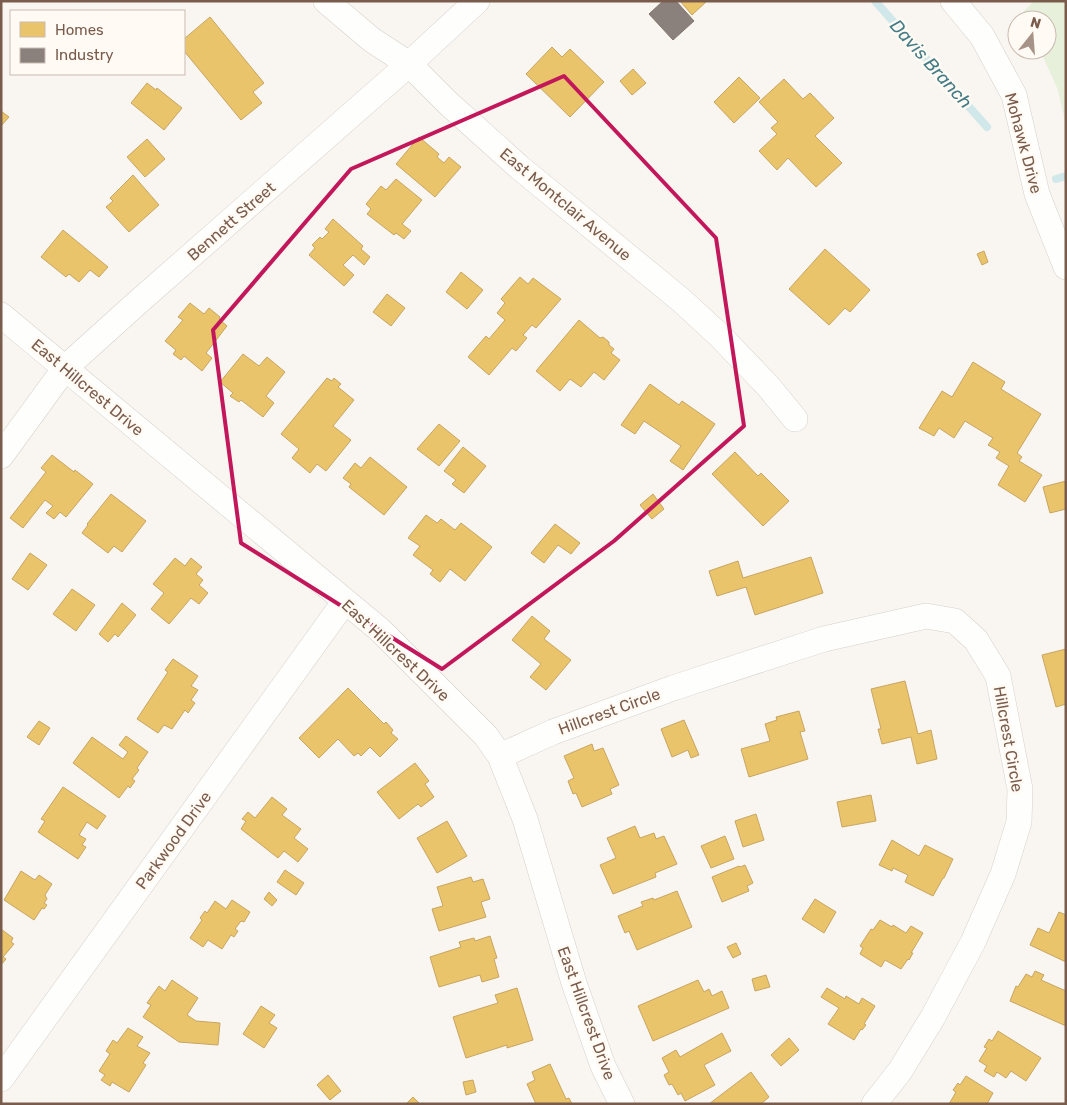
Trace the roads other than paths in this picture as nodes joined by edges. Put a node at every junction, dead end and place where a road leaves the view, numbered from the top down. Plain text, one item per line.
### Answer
1 (326, 1) edge
2 (477, 1) edge
3 (953, 1) edge
4 (409, 64) junction
5 (1066, 267) edge
6 (1, 315) edge
7 (65, 368) junction
8 (795, 419) dead end
9 (1, 456) edge
10 (345, 601) junction
11 (500, 756) junction
12 (1, 1079) edge
13 (622, 1104) edge
14 (874, 1104) edge

1 - 4 street, East Montclair Avenue
2 - 4 street, Bennett Street
3 - 5 street, Mohawk Drive
4 - 7 street, Bennett Street
4 - 8 street, East Montclair Avenue
6 - 7 street, East Hillcrest Drive
7 - 9 street, Bennett Street
7 - 10 street, East Hillcrest Drive
10 - 11 street, East Hillcrest Drive
10 - 12 street, Parkwood Drive
11 - 13 street, East Hillcrest Drive
11 - 14 street, Hillcrest Circle

